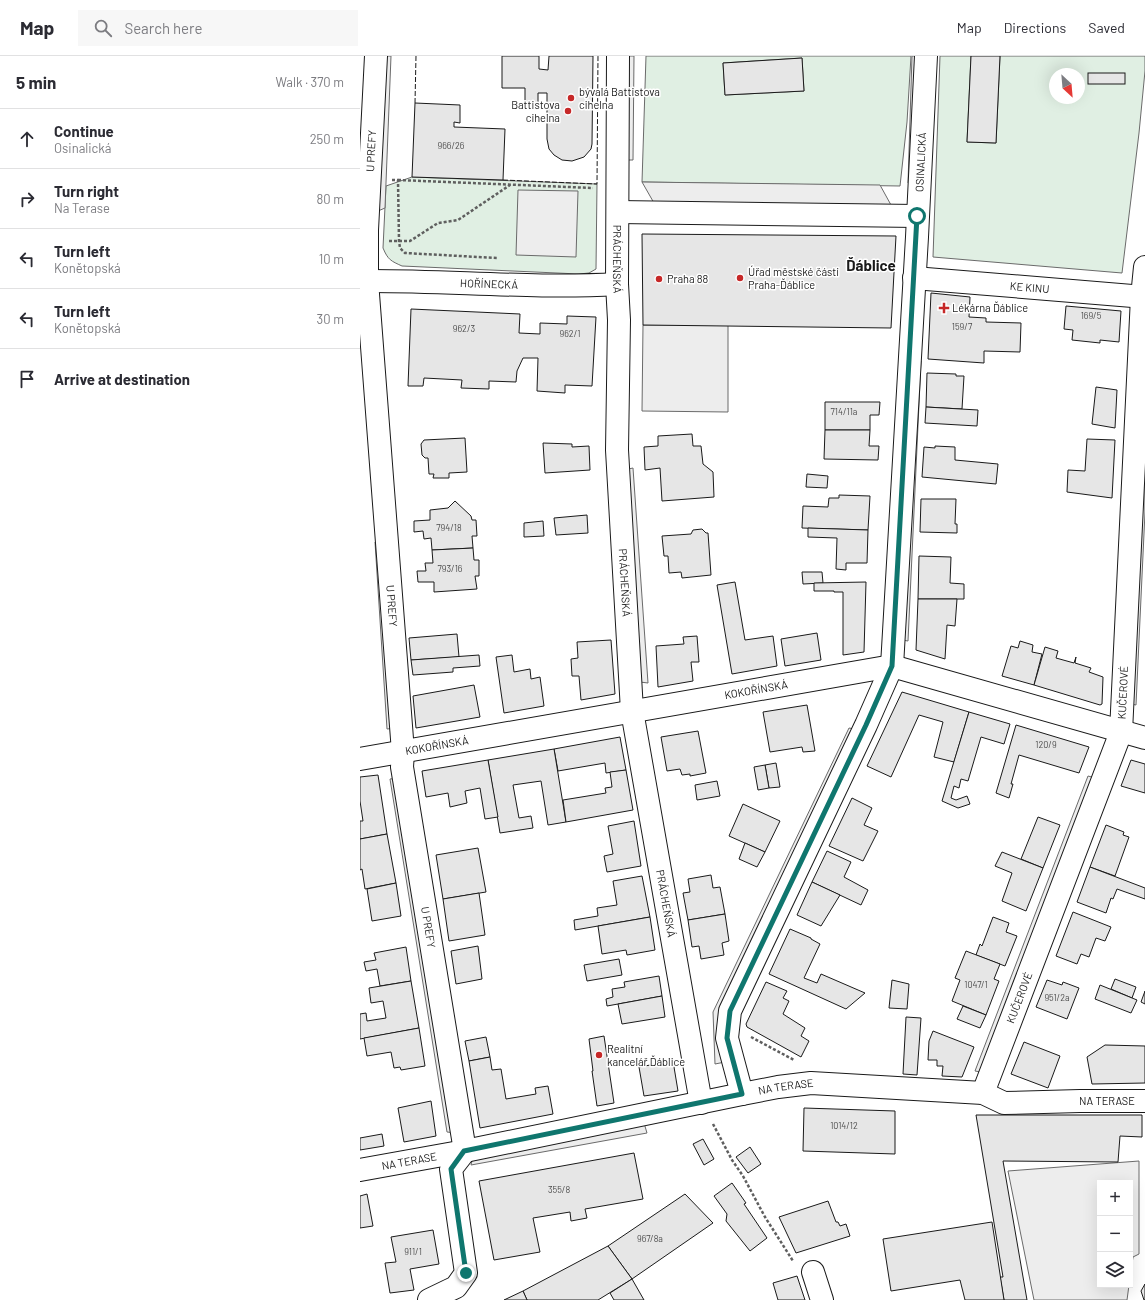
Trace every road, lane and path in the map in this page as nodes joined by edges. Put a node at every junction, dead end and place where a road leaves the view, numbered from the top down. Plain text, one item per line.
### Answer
1 (376, 56) edge
2 (618, 56) edge
3 (926, 56) edge
4 (370, 178) junction
5 (398, 180) junction
6 (511, 185) junction
7 (600, 189) dead end
8 (618, 212) junction
9 (917, 216) junction
10 (368, 240) junction
11 (399, 241) junction
12 (499, 258) dead end
13 (1145, 267) edge
14 (914, 278) junction
15 (364, 280) edge
16 (617, 284) junction
17 (1144, 297) edge
18 (892, 666) junction
19 (632, 711) junction
20 (1121, 732) junction
21 (1145, 738) edge
22 (403, 752) junction
23 (360, 759) edge
24 (746, 1035) dead end
25 (800, 1063) dead end
26 (983, 1093) junction
27 (742, 1094) junction
28 (1145, 1101) edge
29 (701, 1103) junction
30 (720, 1122) dead end
31 (713, 1124) junction
32 (706, 1125) dead end
33 (464, 1151) junction
34 (360, 1170) edge
35 (813, 1272) joint
36 (429, 1300) edge
37 (822, 1300) edge

1 - 4 street, U PREFY
2 - 8 street, PRÁCHEŇSKÁ
3 - 9 street, OSINALICKÁ
4 - 5 path
4 - 10 street, U PREFY
5 - 6 path
5 - 11 path
6 - 7 path
6 - 11 path
8 - 9 street
8 - 16 street, PRÁCHEŇSKÁ
9 - 14 street, OSINALICKÁ
10 - 11 path
10 - 15 street, U PREFY
11 - 12 path
13 - 17 street, KUČEROVÉ
14 - 17 street, KE KINU
14 - 18 street, OSINALICKÁ
15 - 16 street, HOŘÍNECKÁ
15 - 22 street, U PREFY
16 - 19 street, PRÁCHEŇSKÁ
17 - 20 street, KUČEROVÉ
18 - 19 street, KOKOŘÍNSKÁ
18 - 20 street, KOKOŘÍNSKÁ
18 - 27 street, OSINALICKÁ
19 - 22 street, KOKOŘÍNSKÁ
19 - 29 street, PRÁCHEŇSKÁ
20 - 21 street, KOKOŘÍNSKÁ
20 - 26 street, KUČEROVÉ
22 - 23 street, KOKOŘÍNSKÁ
22 - 33 street, U PREFY
24 - 25 path
26 - 27 street, NA TERASE
26 - 28 street, NA TERASE
27 - 29 street, NA TERASE
29 - 31 path
29 - 33 street, NA TERASE
30 - 31 path
31 - 32 path
31 - 35 path
33 - 34 street, NA TERASE
33 - 36 street
35 - 37 street

